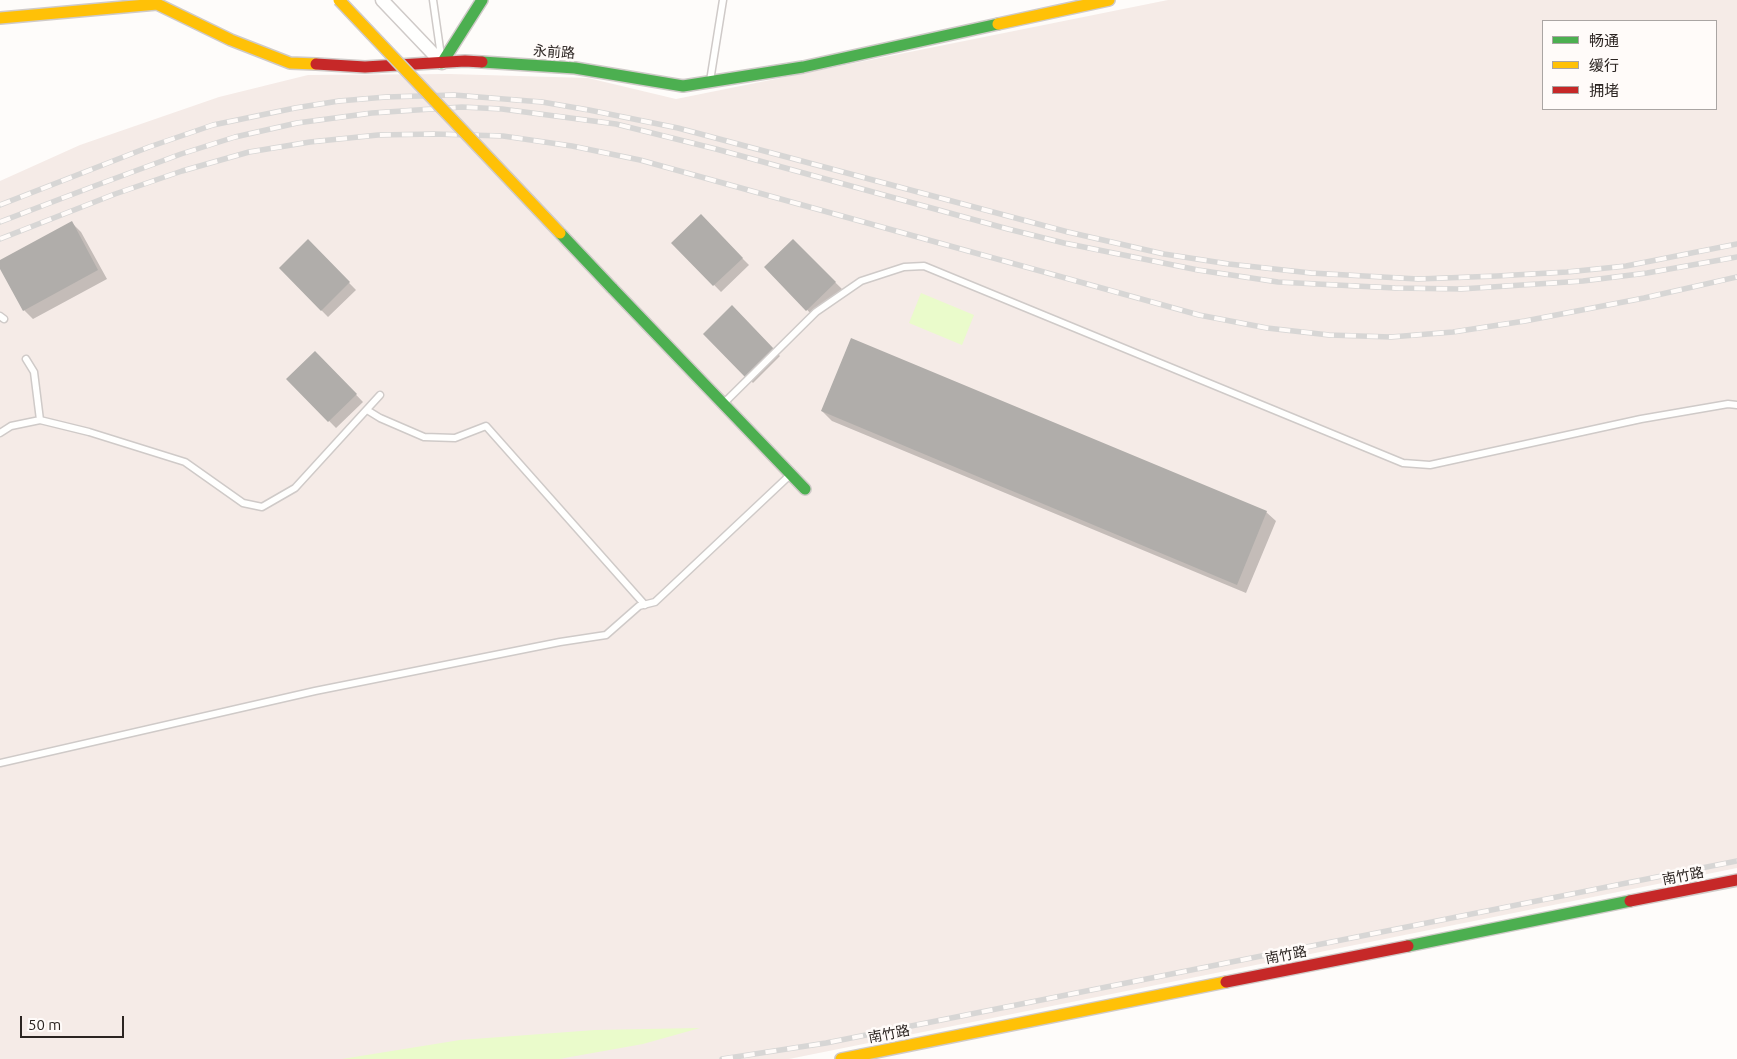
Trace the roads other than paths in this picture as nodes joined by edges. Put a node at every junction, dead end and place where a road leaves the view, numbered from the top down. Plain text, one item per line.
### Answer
1 (339, 0) edge
2 (382, 0) edge
3 (433, 0) edge
4 (482, 0) edge
5 (723, 0) edge
6 (1109, 0) edge
7 (0, 18) edge
8 (442, 63) junction
9 (710, 82) junction
10 (26, 359) dead end
11 (380, 395) dead end
12 (724, 404) junction
13 (1737, 405) edge
14 (367, 410) junction
15 (40, 420) junction
16 (0, 433) edge
17 (791, 474) junction
18 (805, 489) dead end
19 (645, 605) junction
20 (0, 763) edge
21 (1737, 880) edge
22 (841, 1059) edge

1 - 12 street, bridge
2 - 8 street
3 - 8 lane
4 - 8 street
5 - 9 lane
6 - 9 street, 永前路
7 - 8 street, 永前路
8 - 9 street, 永前路
10 - 15 lane
11 - 14 lane
12 - 13 lane
12 - 17 street
14 - 15 lane
14 - 19 lane
15 - 16 lane
17 - 18 street
17 - 19 lane
19 - 20 lane
21 - 22 street, 南竹路

